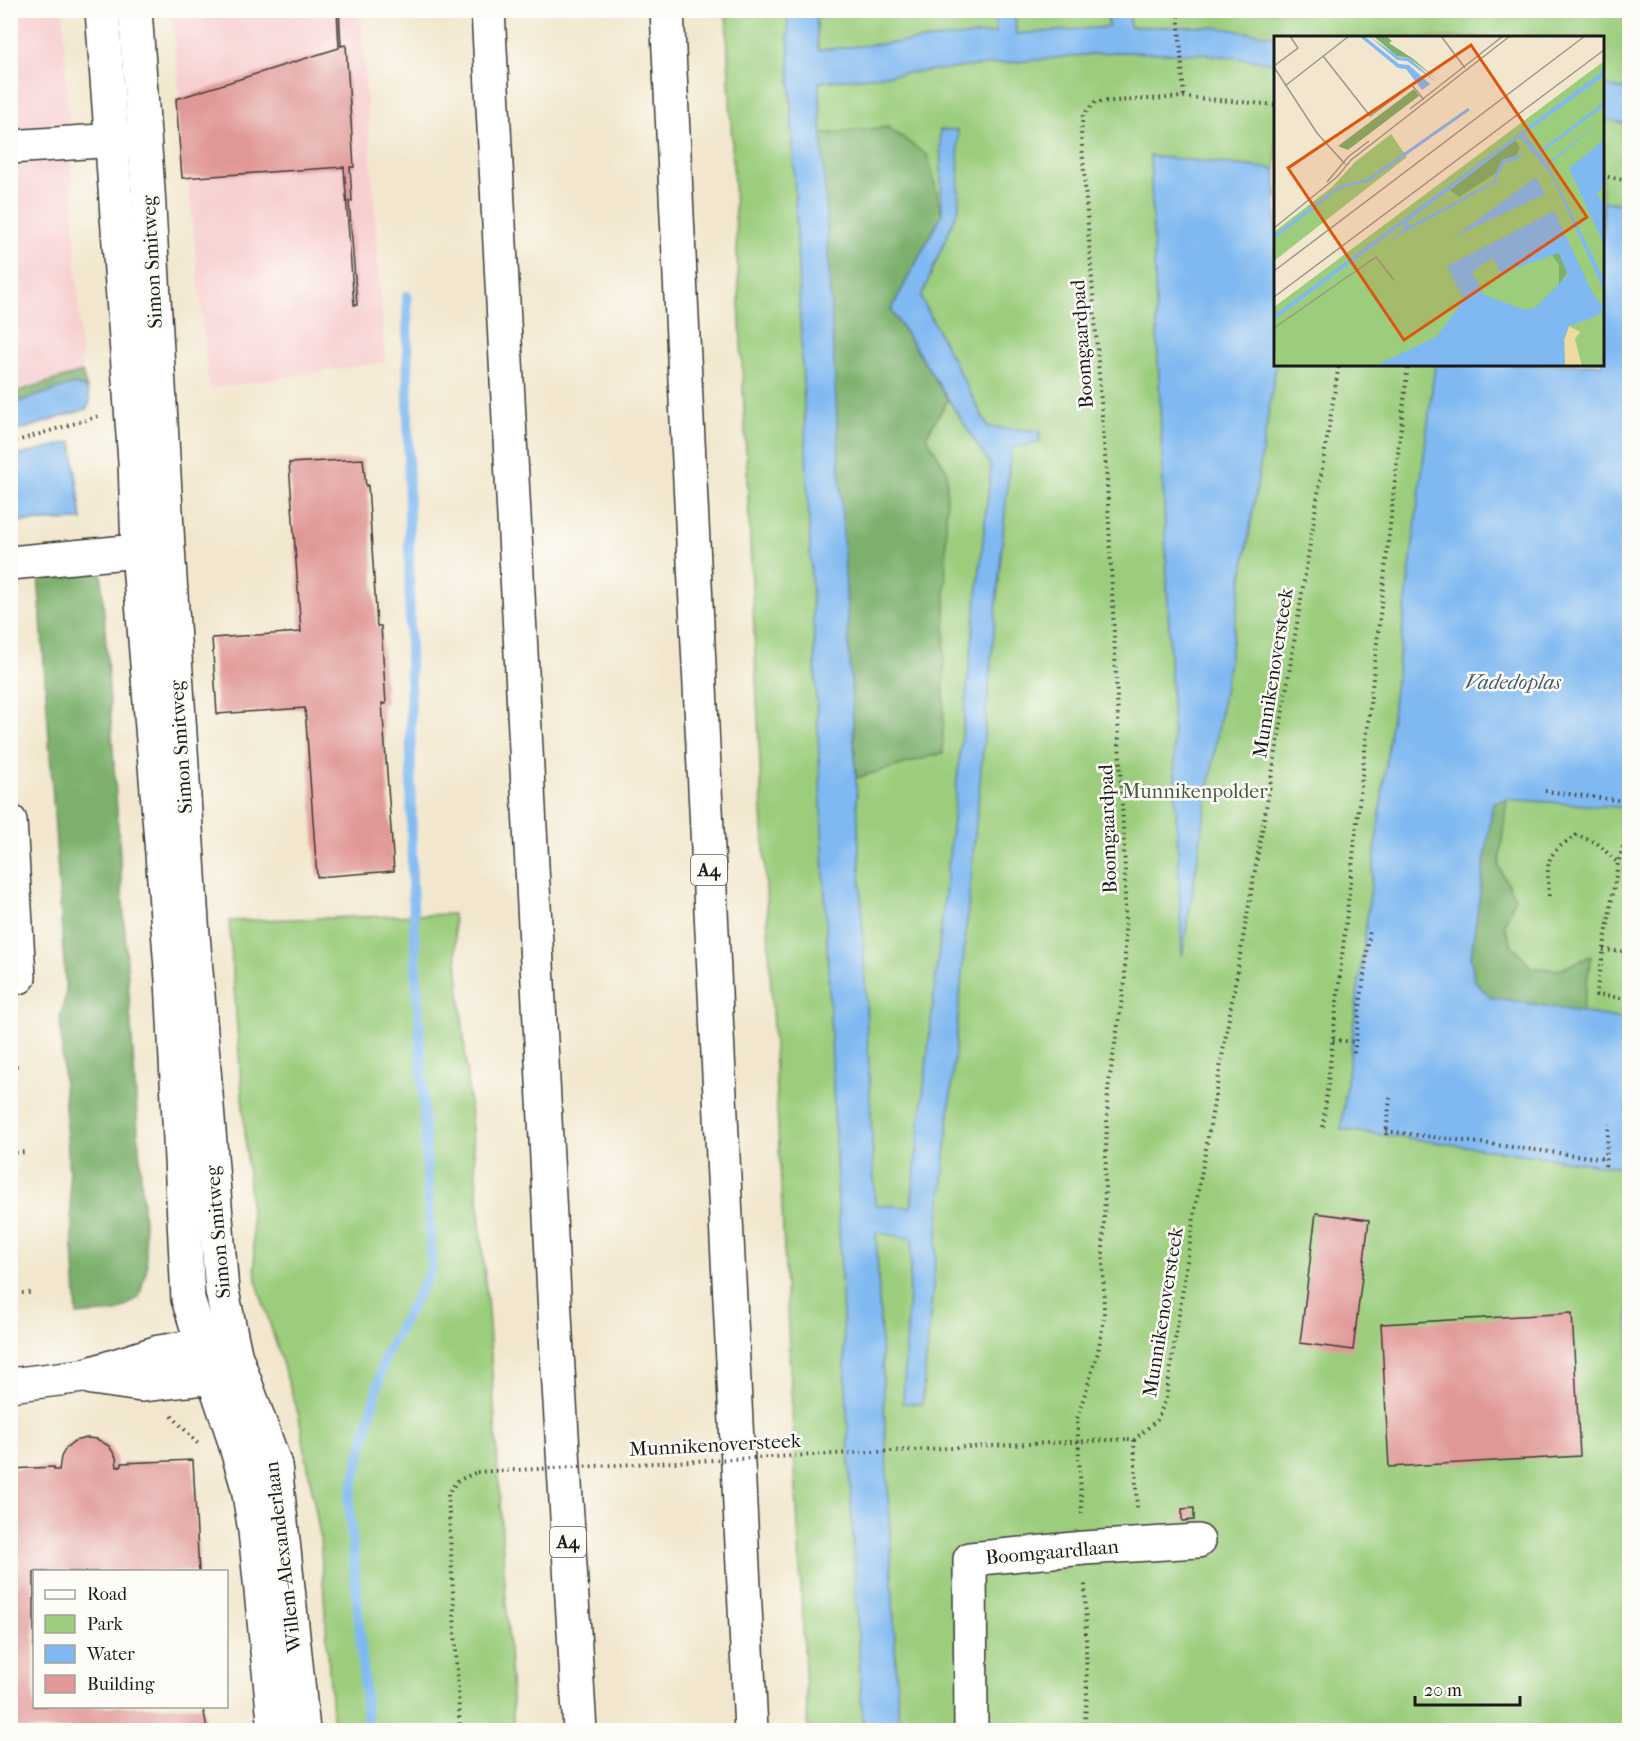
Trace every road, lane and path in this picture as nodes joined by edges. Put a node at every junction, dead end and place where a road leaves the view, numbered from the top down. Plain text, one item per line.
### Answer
1 (102, 10) edge
2 (135, 10) edge
3 (488, 10) edge
4 (667, 10) edge
5 (1178, 10) edge
6 (1184, 97) junction
7 (1274, 105) edge
8 (145, 139) junction
9 (111, 141) junction
10 (10, 147) edge
11 (1604, 176) edge
12 (1629, 181) edge
13 (1339, 366) edge
14 (1408, 366) edge
15 (108, 413) dead end
16 (10, 443) edge
17 (140, 551) junction
18 (10, 563) edge
19 (1629, 782) edge
20 (1545, 791) dead end
21 (10, 821) edge
22 (1629, 824) edge
23 (1618, 863) junction
24 (1549, 896) dead end
25 (1370, 930) dead end
26 (1603, 950) junction
27 (1629, 952) edge
28 (10, 977) edge
29 (1629, 999) edge
30 (1333, 1040) junction
31 (1355, 1042) junction
32 (1354, 1053) dead end
33 (10, 1066) edge
34 (22, 1066) dead end
35 (1390, 1098) dead end
36 (1609, 1124) dead end
37 (1323, 1127) dead end
38 (26, 1152) dead end
39 (10, 1153) edge
40 (1606, 1159) junction
41 (1605, 1166) dead end
42 (10, 1293) edge
43 (32, 1293) dead end
44 (204, 1345) junction
45 (235, 1354) junction
46 (82, 1376) junction
47 (213, 1377) junction
48 (10, 1385) edge
49 (1134, 1440) junction
50 (1137, 1498) dead end
51 (1198, 1541) dead end
52 (1084, 1548) junction
53 (275, 1731) edge
54 (303, 1731) edge
55 (460, 1731) edge
56 (580, 1731) edge
57 (751, 1731) edge
58 (971, 1731) edge
59 (1084, 1731) edge

1 - 9 main road, Simon Smitweg
2 - 8 main road, Simon Smitweg
3 - 56 main road, A4
4 - 57 main road, A4
5 - 6 path
6 - 7 path, Boomgaardpad
6 - 52 path, Boomgaardpad
8 - 9 main road
8 - 17 main road, Simon Smitweg
9 - 10 main road
9 - 17 main road, Simon Smitweg
11 - 12 path
13 - 49 path, Munnikenoversteek
14 - 30 path
15 - 16 path
17 - 18 main road
17 - 44 main road, Simon Smitweg
17 - 45 main road, Simon Smitweg
19 - 20 path
21 - 28 main road
22 - 23 path
23 - 24 path
23 - 26 path
25 - 31 path
26 - 27 path
26 - 29 path
30 - 31 path
30 - 37 path
31 - 32 path
33 - 34 path
35 - 40 path
36 - 40 path
38 - 39 path
40 - 41 path
42 - 43 path
44 - 45 main road
44 - 46 main road
44 - 47 main road, Simon Smitweg
45 - 47 main road
45 - 54 main road, Willem-Alexanderlaan
46 - 47 main road
46 - 48 main road
47 - 53 main road, Willem-Alexanderlaan
49 - 50 path
49 - 55 path, Munnikenoversteek, bridge
51 - 52 main road, Boomgaardlaan
52 - 58 main road, Boomgaardlaan
52 - 59 path, Boomgaardpad

